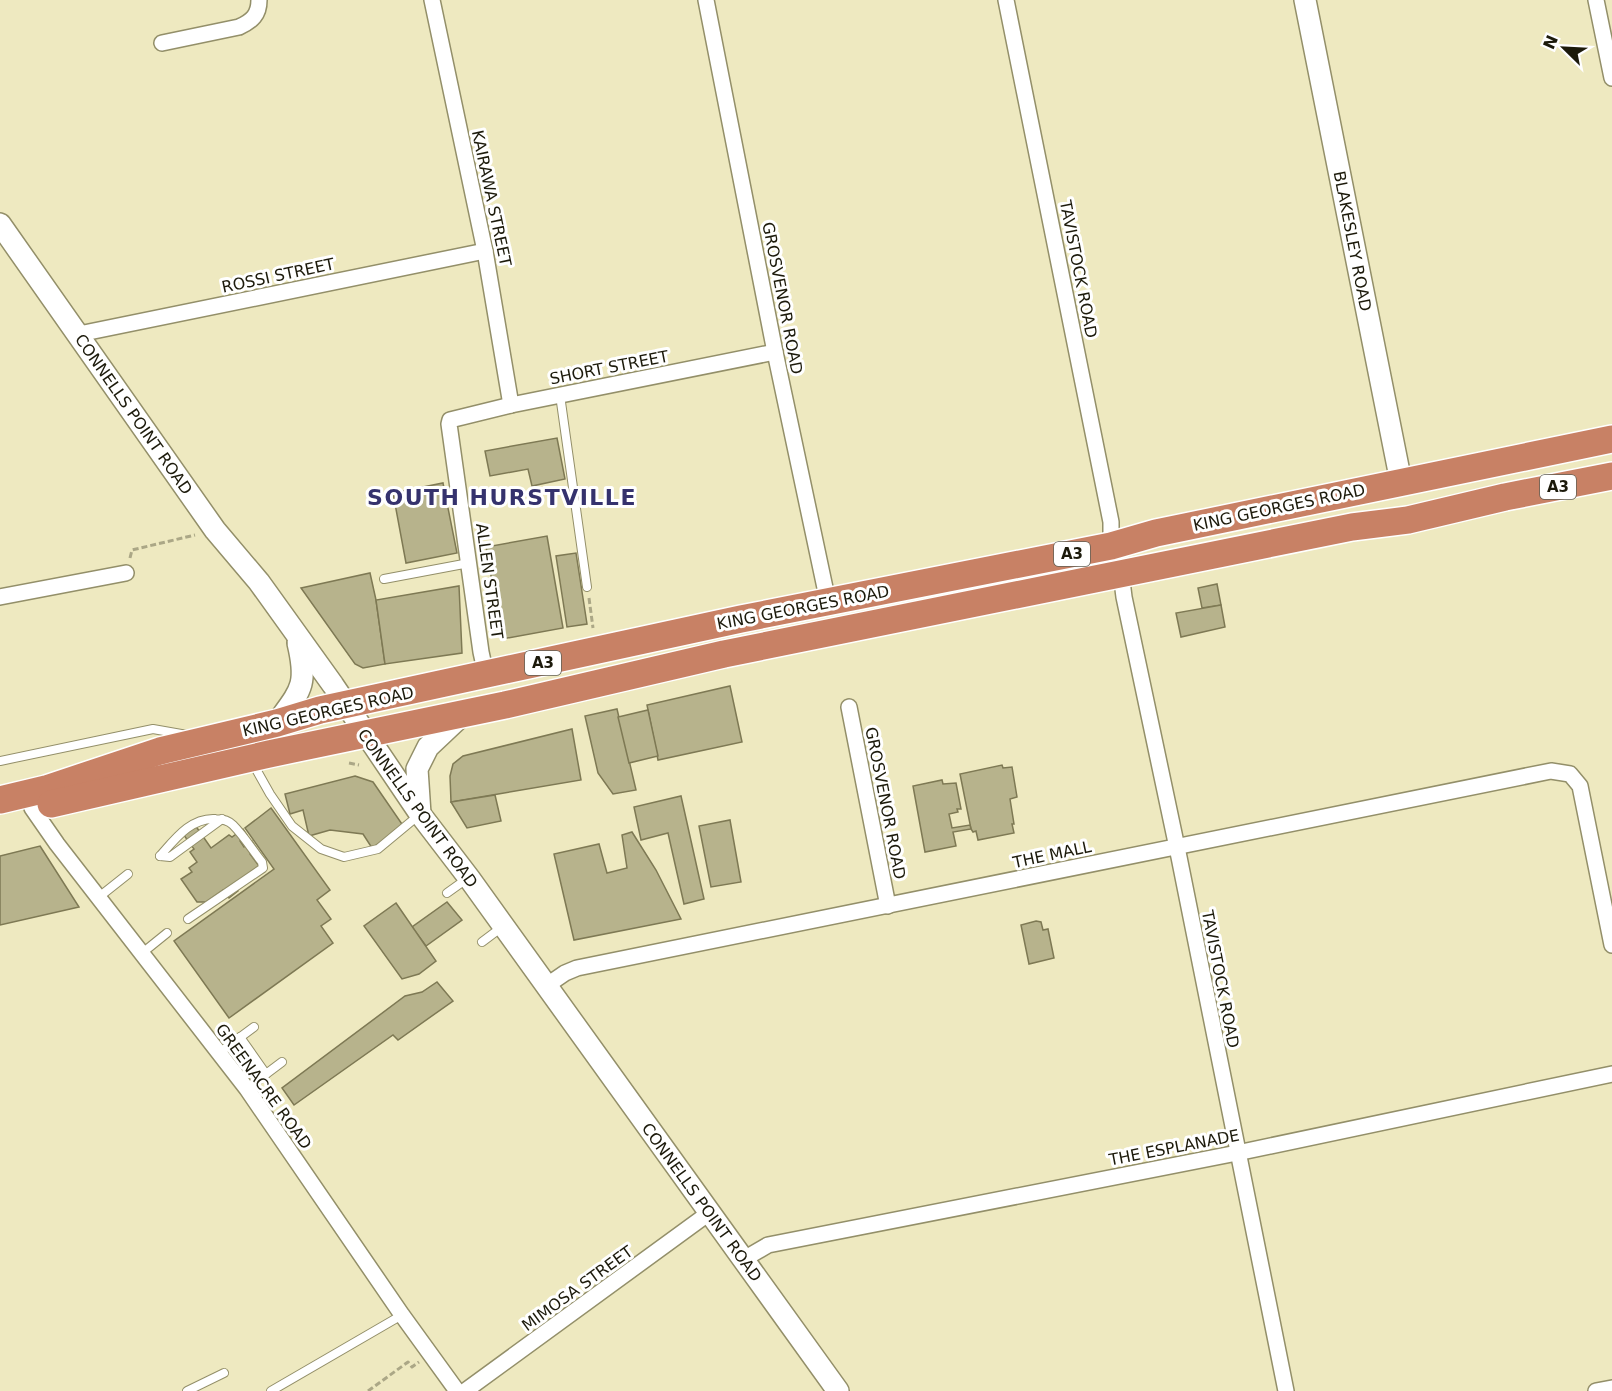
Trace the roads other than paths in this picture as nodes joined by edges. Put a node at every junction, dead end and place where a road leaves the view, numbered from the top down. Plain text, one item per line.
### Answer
1 (259, 0) edge
2 (432, 0) edge
3 (706, 0) edge
4 (1006, 0) edge
5 (1305, 0) edge
6 (1596, 0) edge
7 (162, 43) dead end
8 (1612, 78) edge
9 (0, 224) edge
10 (485, 251) junction
11 (79, 334) junction
12 (775, 352) junction
13 (560, 395) junction
14 (511, 405) junction
15 (450, 420) joint
16 (1612, 439) edge
17 (1612, 476) edge
18 (1401, 482) junction
19 (1505, 497) junction
20 (1352, 527) junction
21 (1111, 546) junction
22 (469, 562) junction
23 (126, 573) road end
24 (1121, 573) junction
25 (384, 579) dead end
26 (587, 588) road end
27 (0, 597) edge
28 (828, 602) junction
29 (297, 637) junction
30 (486, 675) junction
31 (345, 705) junction
32 (849, 707) dead end
33 (463, 714) junction
34 (277, 723) junction
35 (365, 734) junction
36 (212, 739) junction
37 (250, 759) junction
38 (0, 761) edge
39 (0, 800) edge
40 (32, 808) junction
41 (420, 814) junction
42 (0, 815) edge
43 (222, 819) junction
44 (1177, 847) junction
45 (128, 874) dead end
46 (469, 878) junction
47 (447, 893) dead end
48 (99, 897) junction
49 (888, 906) junction
50 (188, 918) dead end
51 (503, 926) junction
52 (167, 933) dead end
53 (482, 942) dead end
54 (1612, 945) edge
55 (141, 954) junction
56 (546, 986) junction
57 (254, 1027) dead end
58 (240, 1037) junction
59 (219, 1053) junction
60 (282, 1062) dead end
61 (266, 1074) junction
62 (1612, 1074) edge
63 (247, 1089) junction
64 (1237, 1153) junction
65 (709, 1213) junction
66 (744, 1259) junction
67 (402, 1315) junction
68 (224, 1373) dead end
69 (187, 1391) edge
70 (271, 1391) edge
71 (457, 1391) edge
72 (465, 1391) edge
73 (838, 1391) edge
74 (1286, 1391) edge

1 - 7 street
2 - 10 street, KAIRAWA STREET
3 - 12 street, GROSVENOR ROAD
4 - 21 street, TAVISTOCK ROAD
5 - 18 street, BLAKESLEY ROAD
6 - 8 street
9 - 11 street, CONNELLS POINT ROAD
10 - 11 street, ROSSI STREET
10 - 14 street, KAIRAWA STREET
11 - 29 street, CONNELLS POINT ROAD
12 - 13 street, SHORT STREET
12 - 28 street, GROSVENOR ROAD
13 - 14 street, SHORT STREET
13 - 26 lane
14 - 15 street, SHORT STREET
15 - 22 street, ALLEN STREET
16 - 18 highway, KING GEORGES ROAD / A3
17 - 19 highway, KING GEORGES ROAD / A3
18 - 19 highway
18 - 20 highway
18 - 21 highway, KING GEORGES ROAD / A3
19 - 20 highway, KING GEORGES ROAD / A3
20 - 24 highway, KING GEORGES ROAD / A3
21 - 28 highway, KING GEORGES ROAD / A3
22 - 25 lane
22 - 30 street, ALLEN STREET
23 - 27 street
24 - 33 highway, KING GEORGES ROAD / A3
24 - 44 street, TAVISTOCK ROAD
28 - 30 highway, KING GEORGES ROAD / A3
29 - 31 street, CONNELLS POINT ROAD
29 - 34 street
30 - 31 highway, KING GEORGES ROAD / A3
31 - 34 highway, KING GEORGES ROAD / A3
31 - 35 street, CONNELLS POINT ROAD
32 - 49 street, GROSVENOR ROAD
33 - 35 highway, KING GEORGES ROAD / A3
33 - 41 street
34 - 36 highway, KING GEORGES ROAD / A3
35 - 37 highway, KING GEORGES ROAD / A3
35 - 41 street, CONNELLS POINT ROAD
36 - 38 lane
36 - 39 highway, KING GEORGES ROAD / A3
37 - 40 highway, KING GEORGES ROAD / A3
37 - 41 lane
40 - 42 highway, KING GEORGES ROAD / A3
40 - 48 street, GREENACRE ROAD
41 - 46 street, CONNELLS POINT ROAD
43 - 43 lane
43 - 50 lane
44 - 49 street, THE MALL
44 - 54 street, THE MALL
44 - 64 street, TAVISTOCK ROAD
45 - 48 lane
46 - 47 lane
46 - 51 street, CONNELLS POINT ROAD
48 - 55 street, GREENACRE ROAD
49 - 56 street, THE MALL
51 - 53 lane
51 - 56 street, CONNELLS POINT ROAD
52 - 55 lane
55 - 59 street, GREENACRE ROAD
56 - 65 street, CONNELLS POINT ROAD
57 - 58 lane
58 - 59 lane
58 - 61 lane
59 - 63 street, GREENACRE ROAD
60 - 61 lane
61 - 63 lane
62 - 64 street, THE ESPLANADE
63 - 67 street, GREENACRE ROAD
64 - 66 street, THE ESPLANADE
64 - 74 street, TAVISTOCK ROAD
65 - 66 street, CONNELLS POINT ROAD
65 - 72 street, MIMOSA STREET
66 - 73 street, CONNELLS POINT ROAD
67 - 70 lane
67 - 71 street, GREENACRE ROAD
68 - 69 lane

